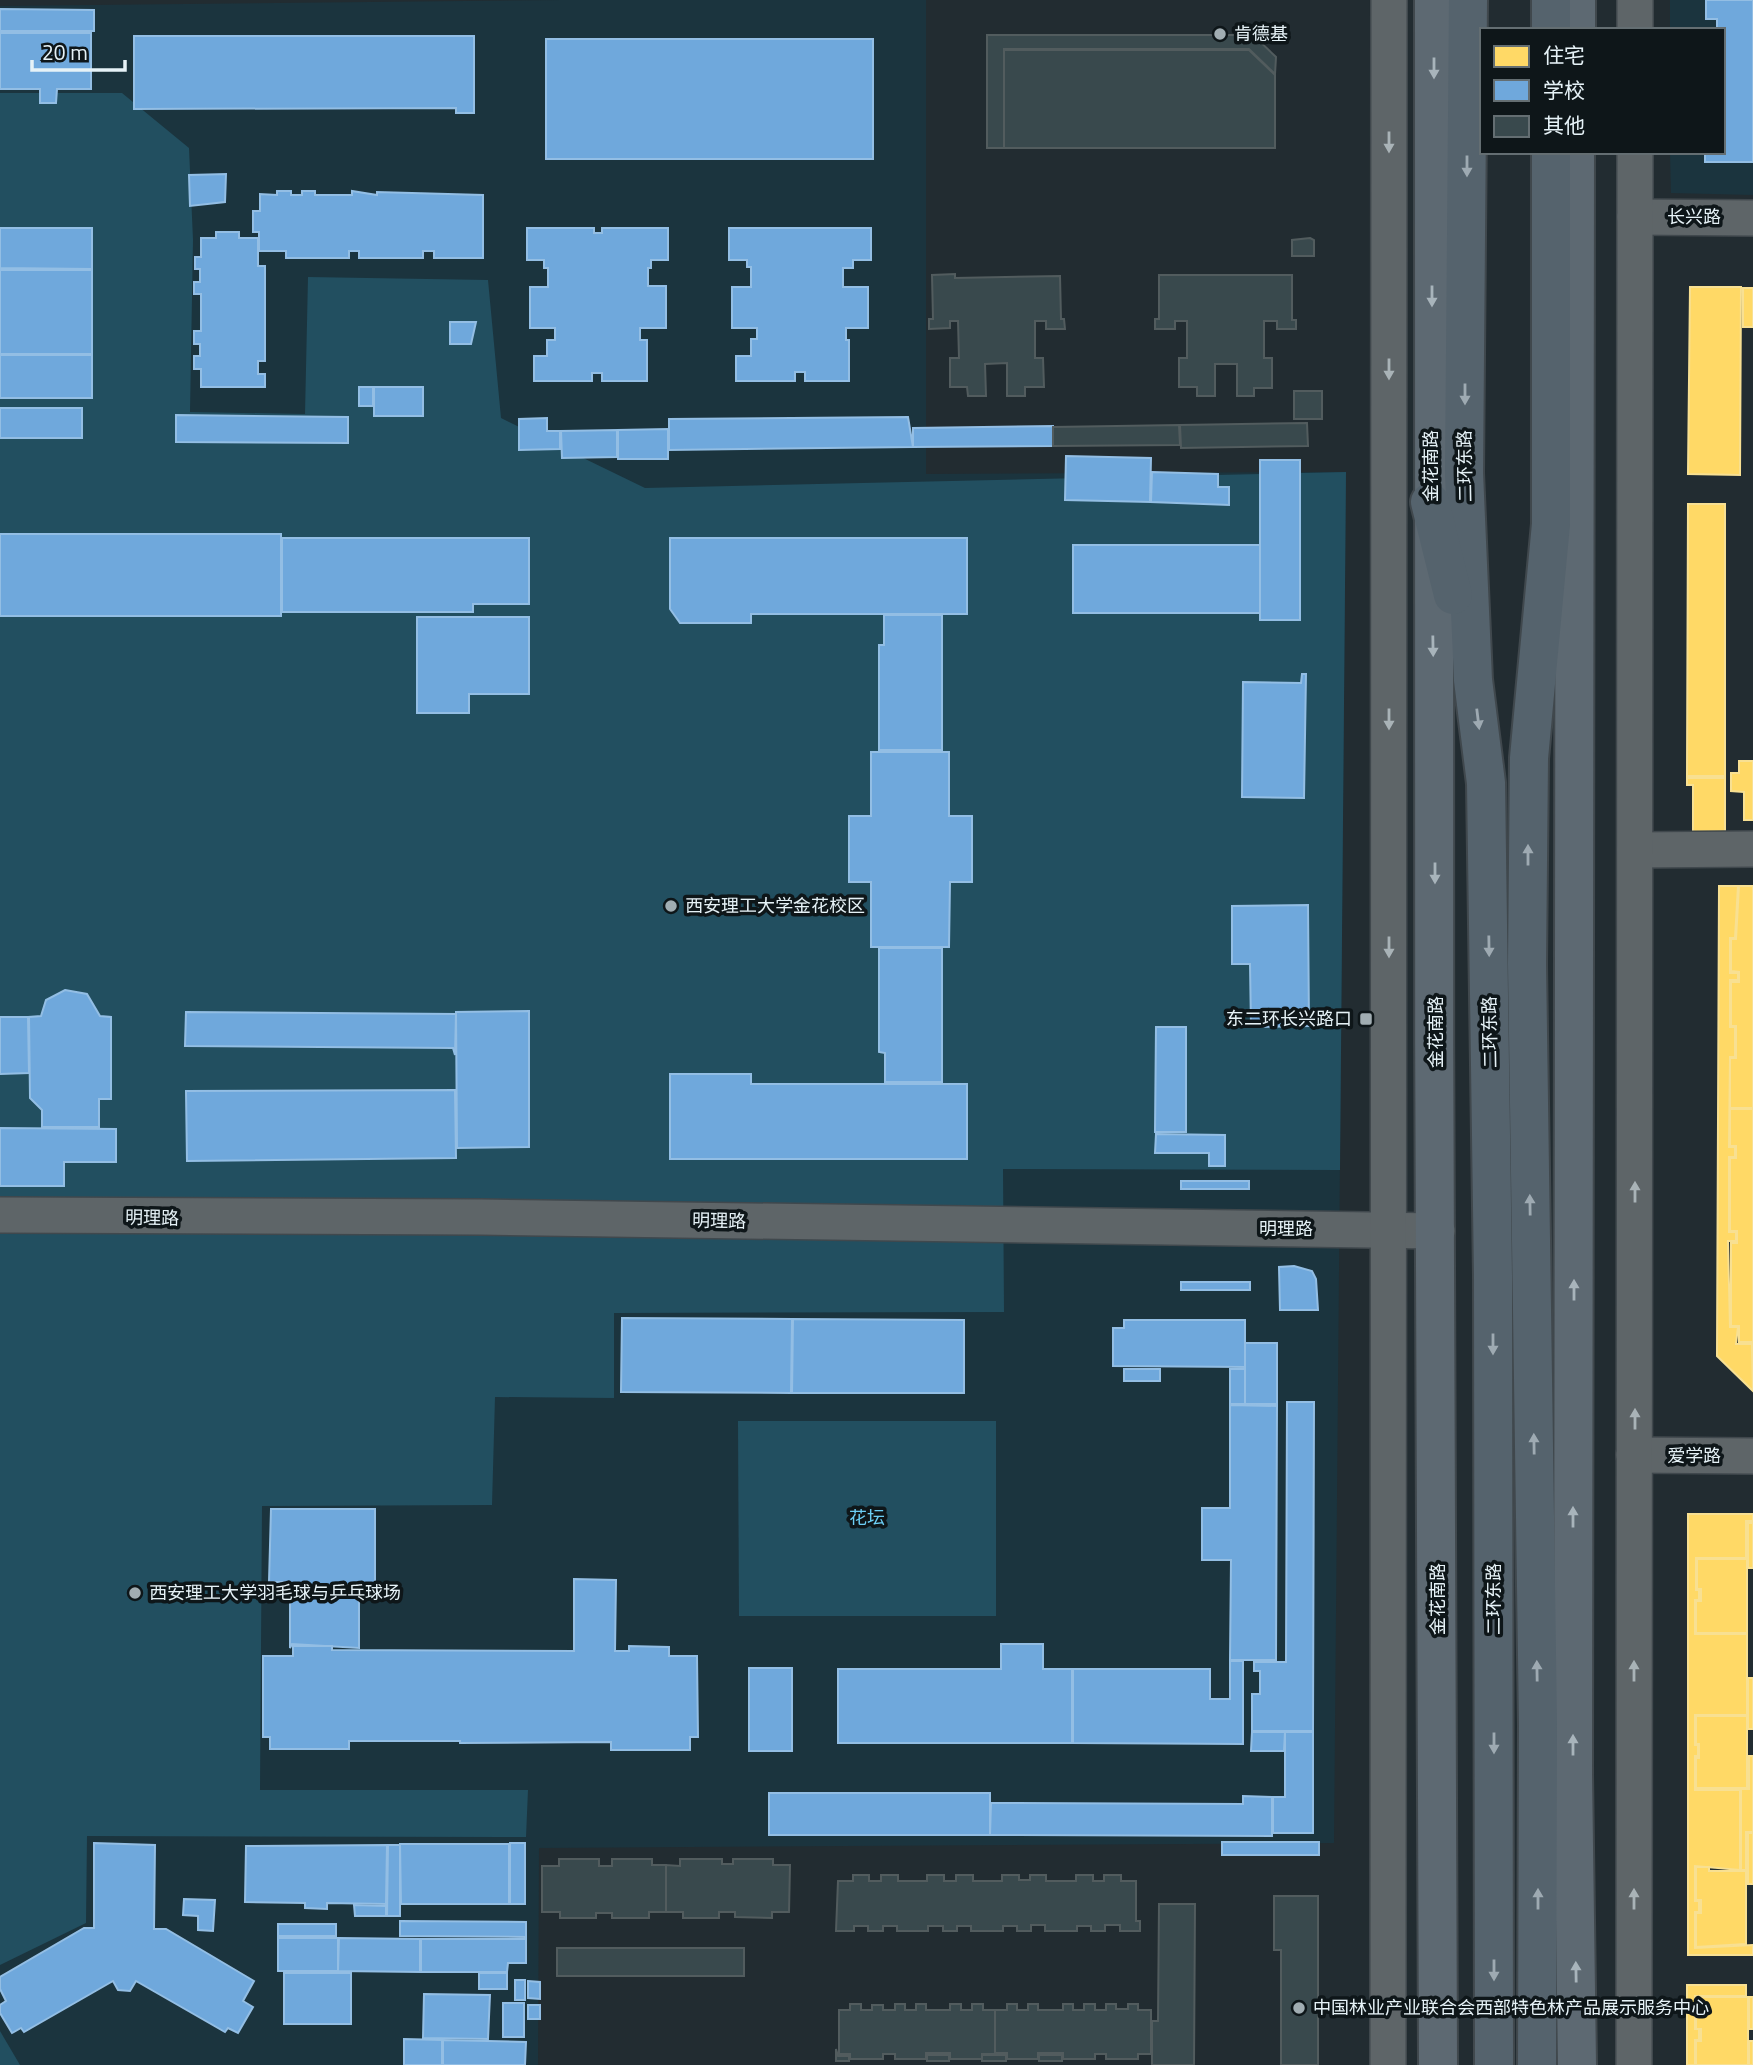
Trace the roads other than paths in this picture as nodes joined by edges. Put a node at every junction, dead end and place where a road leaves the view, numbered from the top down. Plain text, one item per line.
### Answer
1 (1389, 0) edge
2 (1434, 0) edge
3 (1468, 0) edge
4 (1635, 0) edge
5 (1635, 28) edge
6 (1552, 154) edge
7 (1575, 154) edge
8 (1635, 154) edge
9 (1635, 217) junction
10 (1753, 218) edge
11 (1430, 502) junction
12 (1574, 517) junction
13 (1473, 680) junction
14 (1535, 681) junction
15 (1753, 849) edge
16 (1635, 850) junction
17 (0, 1215) edge
18 (1388, 1230) junction
19 (1437, 1231) junction
20 (1634, 1455) junction
21 (1753, 1456) edge
22 (1388, 2065) edge
23 (1438, 2065) edge
24 (1494, 2065) edge
25 (1537, 2065) edge
26 (1577, 2065) edge
27 (1634, 2065) edge

1 -> 18 street
2 -> 11 main road, 金花南路
3 -> 13 highway, 二环东路
4 - 5 street
6 - 14 highway
7 - 12 main road
8 - 9 street
9 - 10 street, 长兴路
9 - 16 street
11 - 13 highway
11 -> 19 main road, 金花南路
12 - 14 highway
26 -> 12 main road
13 -> 24 highway, 二环东路
25 -> 14 highway
15 - 16 street
20 -> 16 street
17 - 18 street, 明理路
18 - 19 street, 明理路
18 - 22 street
19 - 23 main road, 金花南路
20 - 21 street, 爱学路
27 -> 20 street

